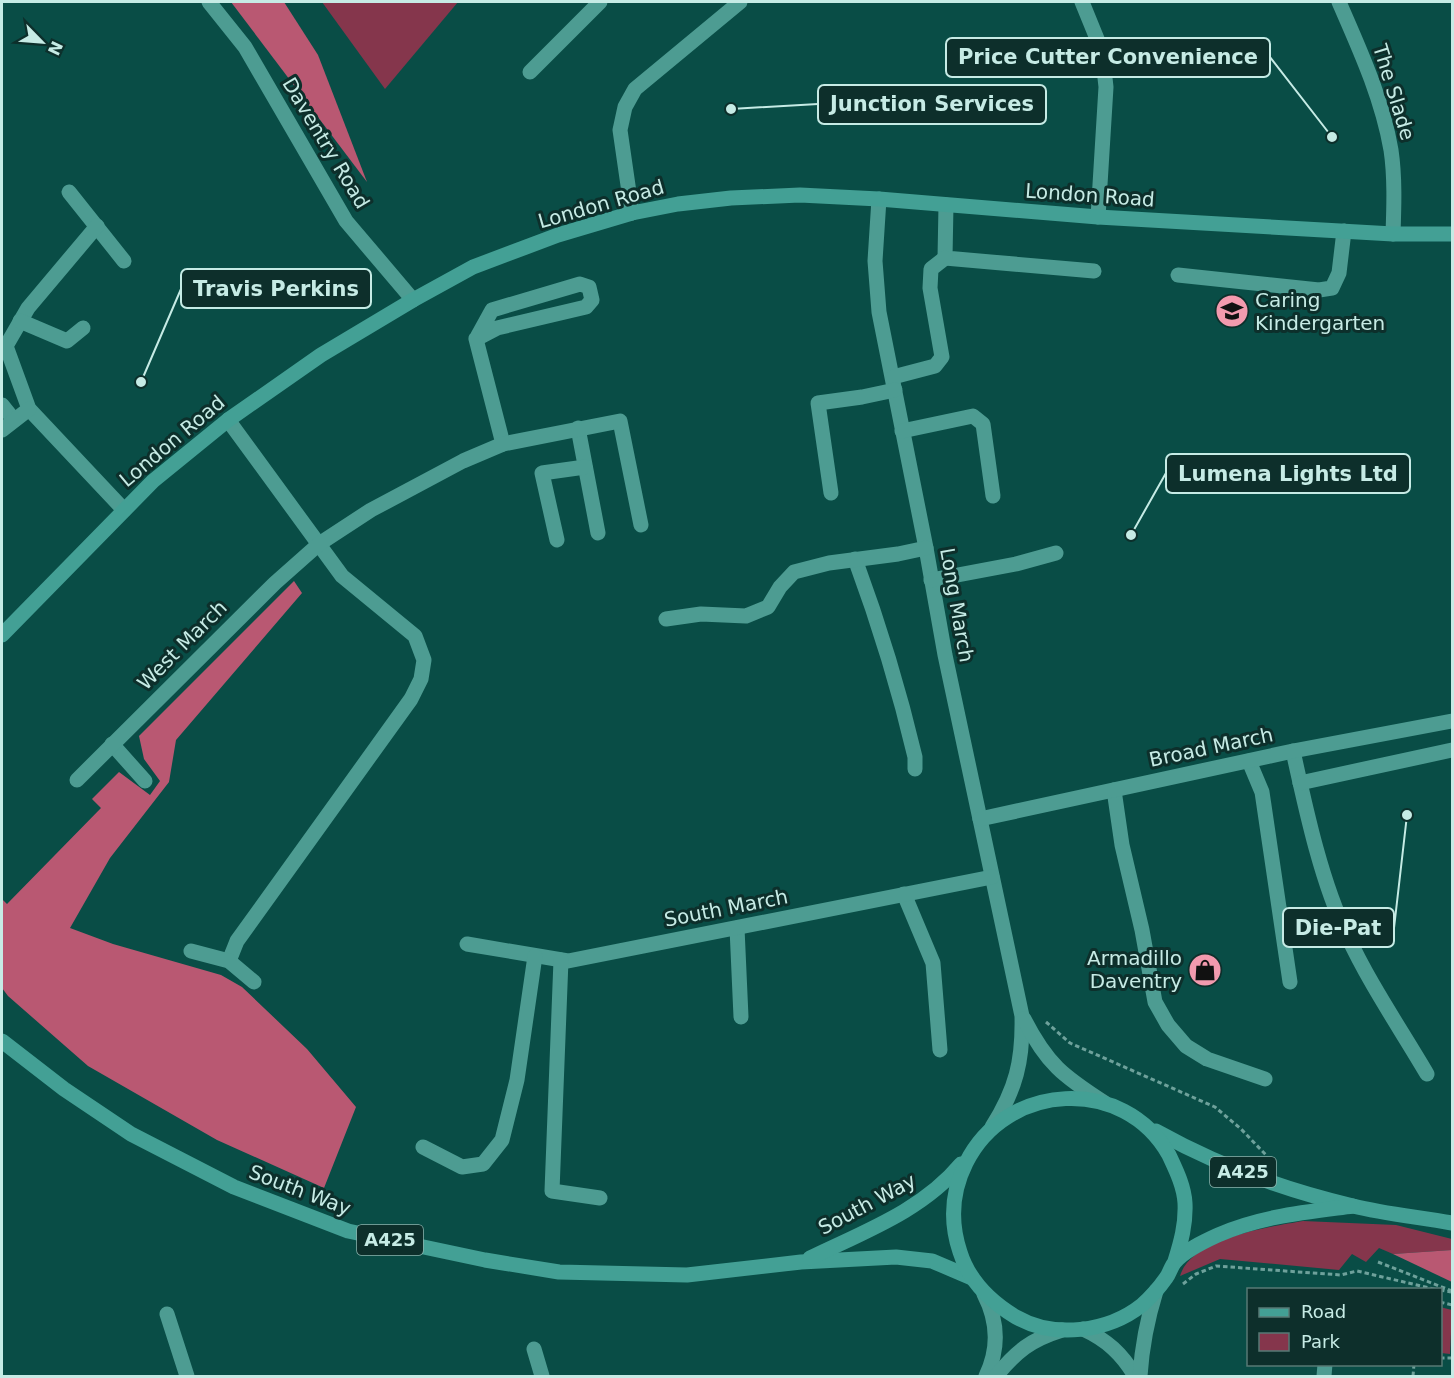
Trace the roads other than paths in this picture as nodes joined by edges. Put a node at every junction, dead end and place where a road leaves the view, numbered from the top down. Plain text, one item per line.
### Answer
1 (209, 2) edge
2 (600, 2) edge
3 (740, 2) edge
4 (1082, 2) edge
5 (1339, 2) edge
6 (530, 72) dead end
7 (69, 192) dead end
8 (879, 199) junction
9 (946, 205) junction
10 (632, 213) junction
11 (1098, 217) junction
12 (97, 226) junction
13 (1344, 231) junction
14 (1393, 234) junction
15 (1452, 234) edge
16 (945, 258) junction
17 (124, 261) dead end
18 (1094, 271) dead end
19 (1178, 275) dead end
20 (413, 300) junction
21 (20, 321) junction
22 (83, 328) dead end
23 (476, 339) junction
24 (894, 384) junction
25 (2, 405) edge
26 (29, 409) junction
27 (228, 420) junction
28 (8, 425) edge
29 (578, 428) junction
30 (902, 431) junction
31 (503, 444) junction
32 (585, 467) junction
33 (831, 493) dead end
34 (993, 496) dead end
35 (124, 510) junction
36 (641, 525) dead end
37 (598, 533) dead end
38 (557, 540) dead end
39 (320, 544) junction
40 (926, 548) junction
41 (1056, 553) dead end
42 (855, 559) junction
43 (931, 580) junction
44 (666, 619) dead end
45 (2, 635) edge
46 (1452, 721) edge
47 (112, 744) junction
48 (1452, 750) edge
49 (1293, 751) junction
50 (1249, 761) junction
51 (915, 769) dead end
52 (76, 780) dead end
53 (145, 781) dead end
54 (1300, 783) junction
55 (1114, 790) junction
56 (980, 819) junction
57 (992, 877) junction
58 (904, 894) junction
59 (736, 928) junction
60 (467, 944) dead end
61 (191, 951) dead end
62 (535, 956) junction
63 (561, 960) junction
64 (229, 962) junction
65 (254, 982) dead end
66 (1290, 982) dead end
67 (1022, 1016) junction
68 (741, 1017) dead end
69 (2, 1041) edge
70 (940, 1050) dead end
71 (1427, 1074) dead end
72 (1265, 1079) dead end
73 (1105, 1103) junction
74 (1140, 1122) junction
75 (992, 1127) junction
76 (423, 1147) dead end
77 (972, 1150) junction
78 (600, 1198) dead end
79 (1353, 1206) junction
80 (1452, 1223) edge
81 (801, 1262) junction
82 (1175, 1262) junction
83 (972, 1278) junction
84 (1156, 1291) junction
85 (984, 1294) junction
86 (167, 1314) dead end
87 (1083, 1329) junction
88 (1062, 1330) junction
89 (534, 1349) dead end
90 (187, 1377) edge
91 (542, 1377) edge
92 (986, 1377) edge
93 (996, 1377) edge
94 (1135, 1377) edge
95 (1140, 1377) edge

1 - 20 street, Daventry Road
2 - 6 street
3 - 10 street
4 - 11 street
5 - 14 street, The Slade
7 - 12 street
8 - 9 main road, London Road
8 - 10 main road, London Road
8 - 24 street, Long March
9 - 11 main road, London Road
9 - 16 street
10 - 20 main road, London Road
11 - 13 main road, London Road
12 - 17 street
12 - 21 street
13 - 14 main road, London Road
13 - 19 street
14 - 15 main road, London Road
16 - 18 street
16 - 24 street
20 - 27 main road, London Road
21 - 22 street
21 - 26 street
23 - 23 street
23 - 31 street
24 - 30 street, Long March
24 - 33 street
25 - 28 street
26 - 28 street
26 - 35 street
27 - 35 main road, London Road
27 - 39 street
29 - 31 street, West March
29 - 32 street
29 - 36 street, West March
30 - 34 street
30 - 40 street, Long March
31 - 39 street, West March
32 - 37 street
32 - 38 street
35 - 45 main road, London Road
39 - 47 street, West March
39 - 64 street
40 - 42 street
40 - 43 street, Long March
41 - 43 street
42 - 44 street
42 - 51 street
43 - 56 street, Long March
46 - 49 street, Broad March
47 - 52 street, West March
47 - 53 street
48 - 54 street
49 - 50 street, Broad March
49 - 54 street
50 - 55 street, Broad March
50 - 66 street
54 - 71 street
55 - 56 street, Broad March
55 - 72 street
56 - 57 street, Long March
57 - 58 street, South March
57 - 67 street, Long March
58 - 59 street, South March
58 - 70 street
59 - 63 street, South March
59 - 68 street
60 - 62 street, South March
61 - 64 street
62 - 63 street, South March
62 - 76 street
63 - 78 street
64 - 65 street
67 - 73 street, Long March
67 - 75 street, Long March
69 - 81 main road, South Way / A425
73 - 74 main road
73 - 75 main road
74 - 79 main road, A425
74 - 82 main road
75 - 77 main road
77 - 81 main road, South Way / A425
77 - 83 main road
79 - 80 main road, A425
79 - 82 main road, A425
81 - 83 main road, South Way / A425
82 - 84 main road
83 - 85 main road
84 - 87 main road
84 - 95 street
85 - 88 main road
85 - 92 street
86 - 90 street
87 - 88 main road
87 - 94 street
88 - 93 street
89 - 91 street

